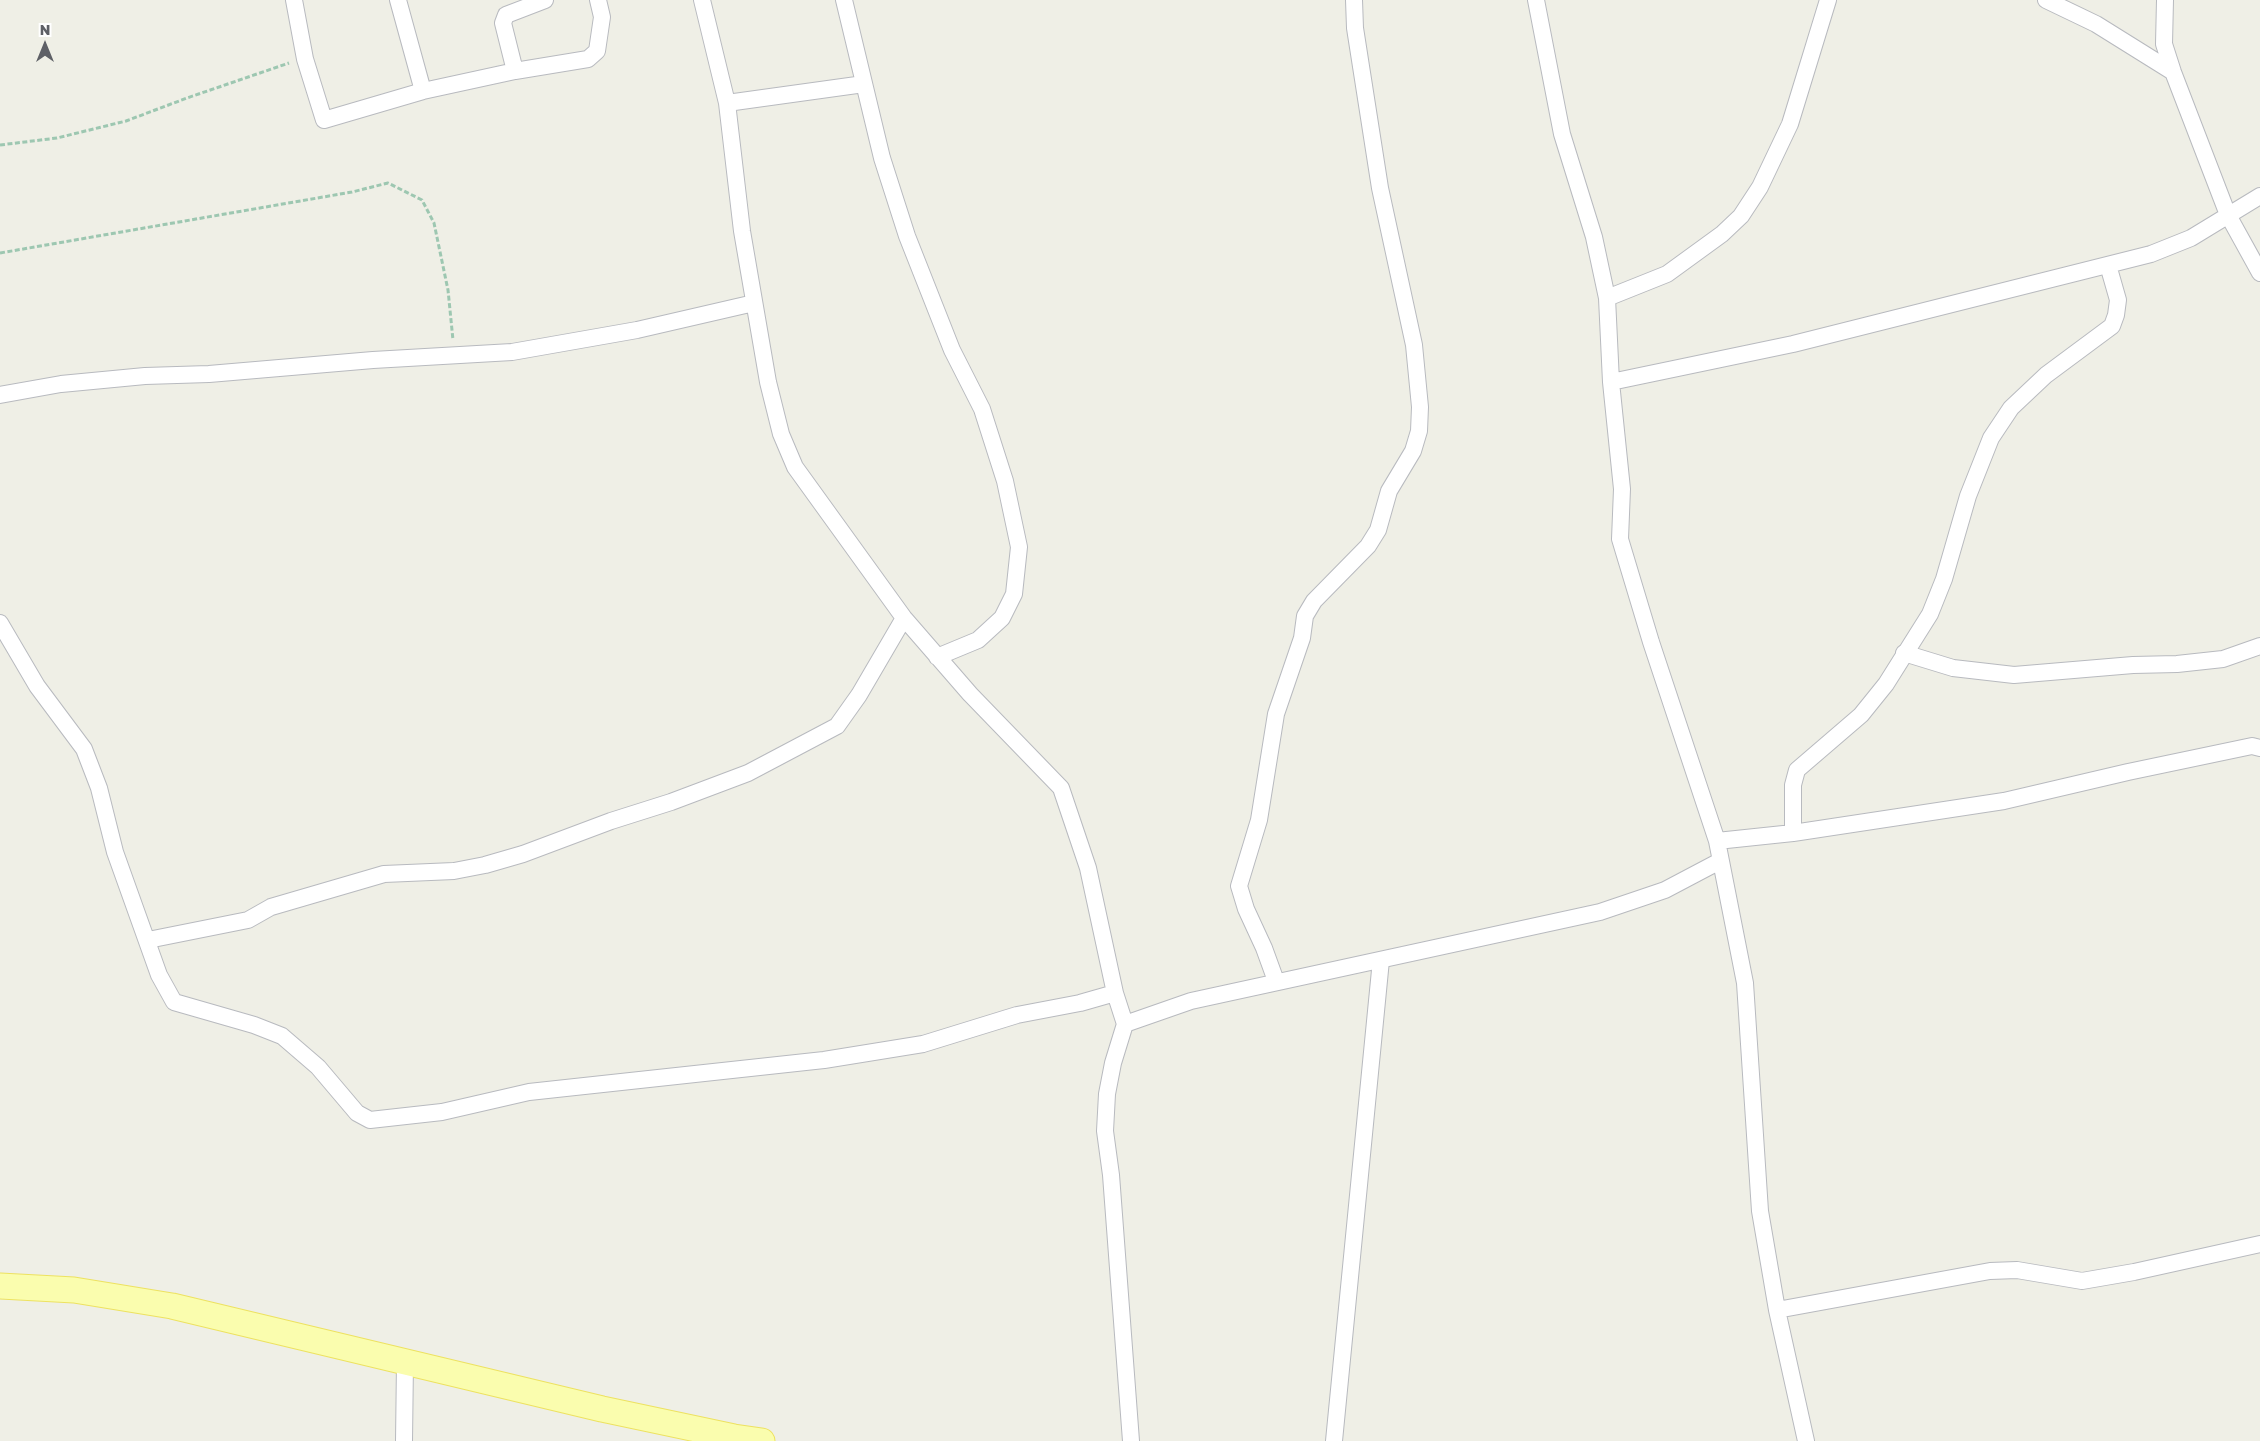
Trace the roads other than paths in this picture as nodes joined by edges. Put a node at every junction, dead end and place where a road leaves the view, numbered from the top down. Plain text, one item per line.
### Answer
1 (294, 0) edge
2 (398, 0) edge
3 (545, 0) edge
4 (598, 0) edge
5 (702, 0) edge
6 (844, 0) edge
7 (1354, 0) edge
8 (1536, 0) edge
9 (1828, 0) edge
10 (2046, 0) edge
11 (2165, 0) edge
12 (514, 71) junction
13 (2173, 72) junction
14 (864, 84) junction
15 (423, 91) junction
16 (727, 103) junction
17 (2260, 196) edge
18 (2228, 214) junction
19 (2108, 265) junction
20 (2260, 272) edge
21 (1606, 298) junction
22 (754, 302) junction
23 (1611, 382) junction
24 (0, 395) edge
25 (904, 618) junction
26 (0, 623) edge
27 (2260, 646) edge
28 (1904, 653) junction
29 (937, 657) junction
30 (2260, 748) edge
31 (1793, 833) junction
32 (1717, 841) junction
33 (1720, 861) junction
34 (148, 940) junction
35 (1381, 960) junction
36 (1276, 982) junction
37 (1115, 993) junction
38 (1125, 1024) junction
39 (2260, 1244) edge
40 (0, 1286) edge
41 (1778, 1310) junction
42 (405, 1362) junction
43 (404, 1441) edge
44 (762, 1441) edge
45 (1131, 1441) edge
46 (1334, 1441) edge
47 (1806, 1441) edge

1 - 15 street
2 - 15 street
3 - 12 street
4 - 12 street
5 - 16 street
6 - 14 street
7 - 36 street
8 - 21 street
9 - 21 street
10 - 13 street
11 - 13 street
12 - 15 street
13 - 18 street
14 - 16 street
14 - 29 street
16 - 22 street
17 - 18 street
18 - 19 street
18 - 20 street
19 - 23 street
19 - 28 street
21 - 23 street
22 - 24 street
22 - 25 street
23 - 32 street
25 - 29 street
25 - 34 street
26 - 34 street
27 - 28 street
28 - 31 street
29 - 37 street
30 - 31 street
31 - 32 street
32 - 33 street
33 - 35 street
33 - 41 street
34 - 37 street
35 - 36 street
35 - 46 street
36 - 38 street
37 - 38 street
38 - 45 street
39 - 41 street
40 - 42 main road
41 - 47 street
42 - 43 street
42 - 44 main road

